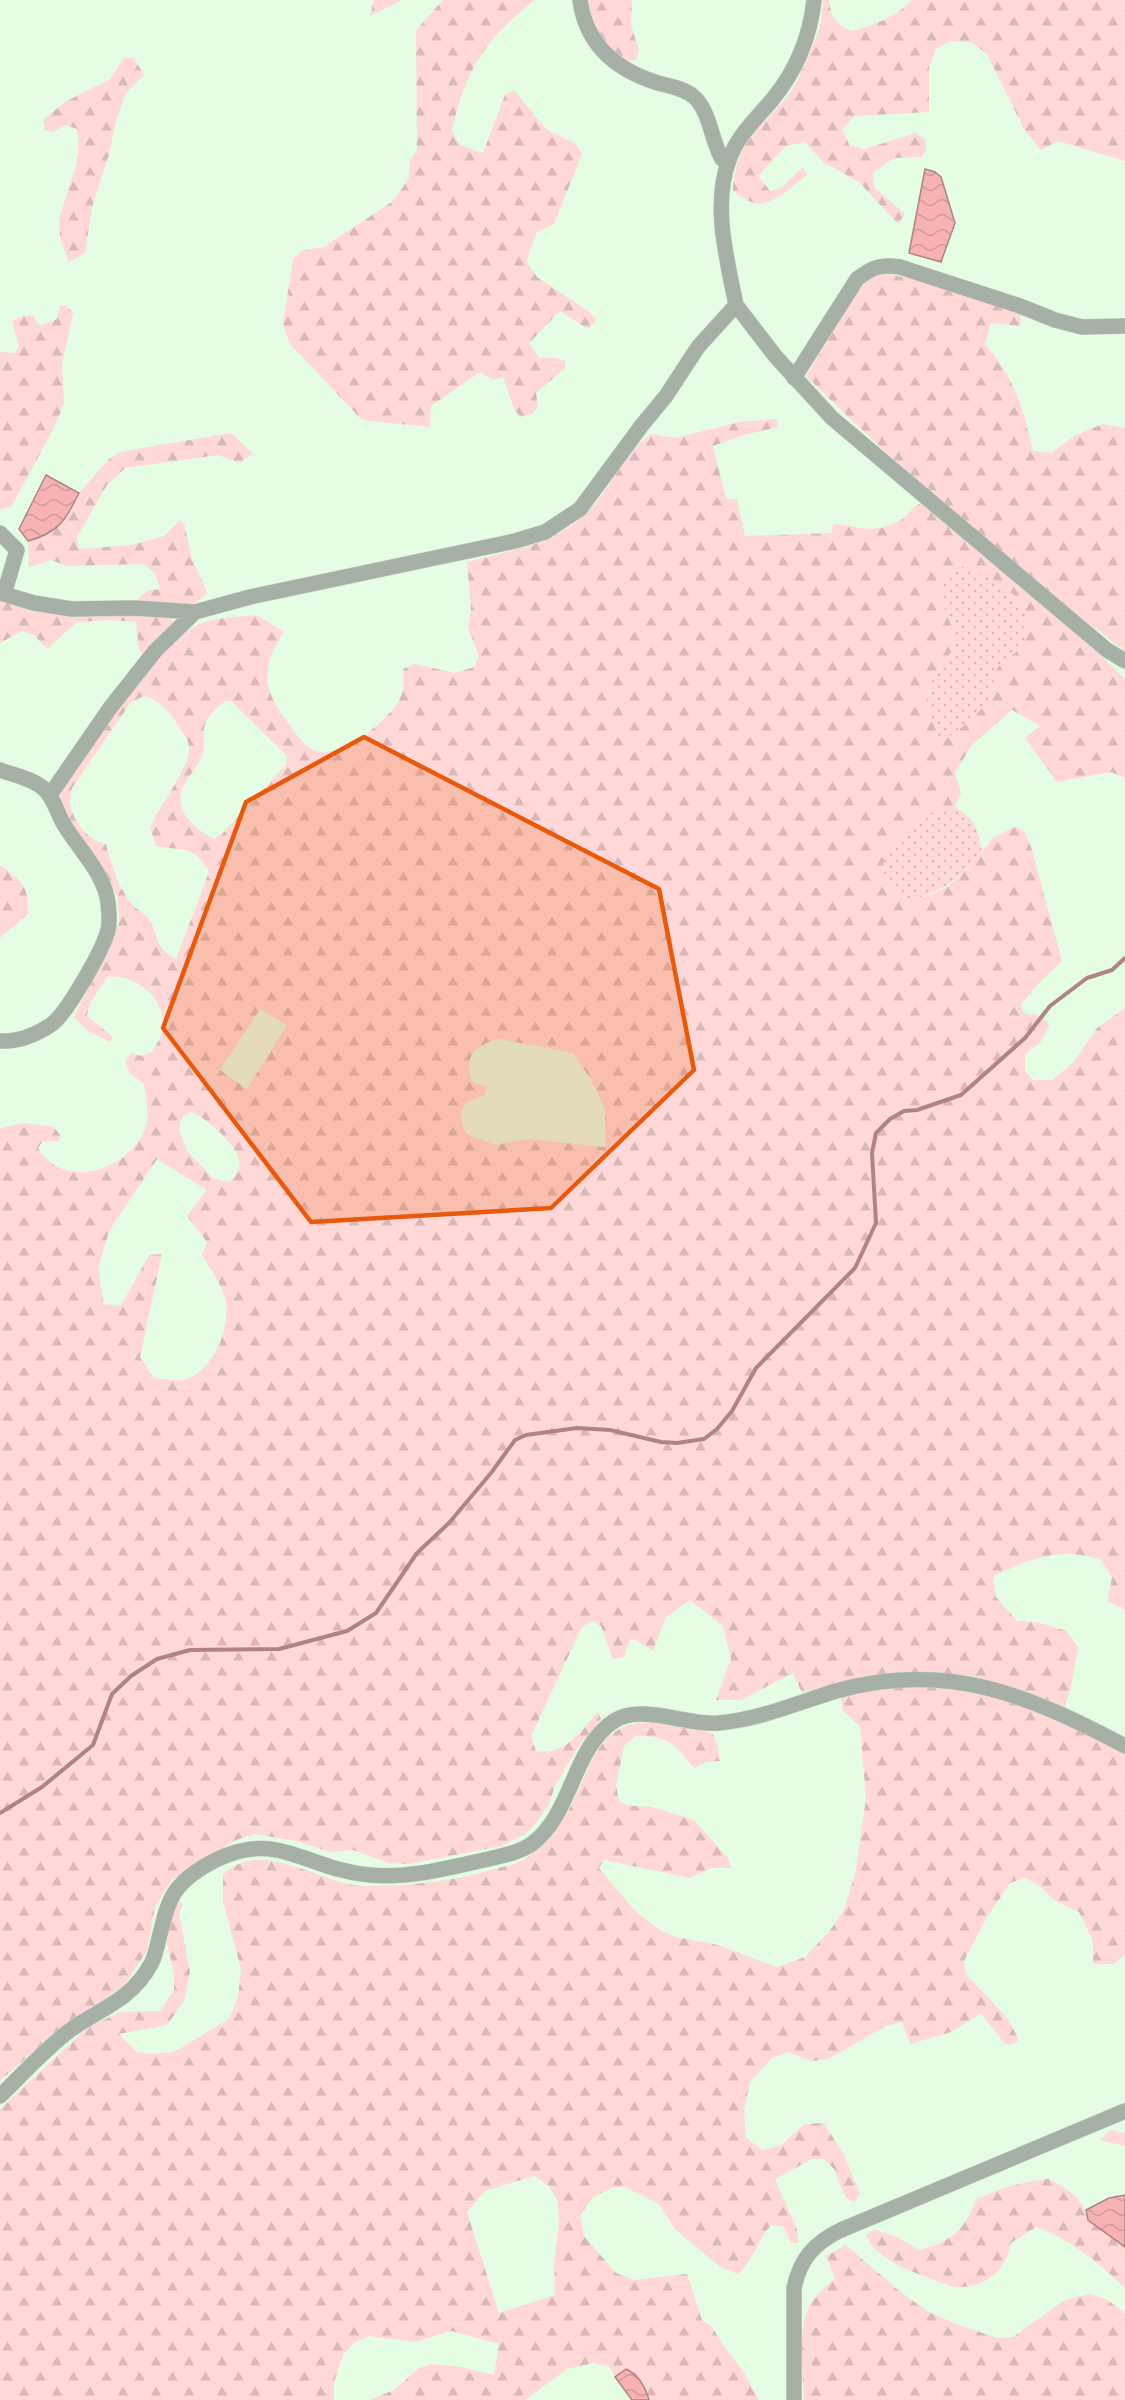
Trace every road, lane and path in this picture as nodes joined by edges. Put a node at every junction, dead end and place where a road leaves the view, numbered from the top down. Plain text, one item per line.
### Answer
1 (580, 0) edge
2 (814, 0) edge
3 (728, 160) junction
4 (736, 305) junction
5 (1125, 326) edge
6 (794, 378) junction
7 (0, 533) edge
8 (2, 594) edge
9 (195, 612) junction
10 (1125, 661) edge
11 (0, 770) edge
12 (50, 795) junction
13 (0, 1041) edge
14 (1125, 1746) edge
15 (0, 2096) edge
16 (1125, 2111) edge
17 (794, 2400) edge

1 - 3 street
2 - 3 street
3 - 4 street
4 - 6 street
4 - 9 street
5 - 6 street
6 - 10 street
7 - 8 street
8 - 9 street
9 - 12 street
11 - 12 street
12 - 13 street
14 - 15 street
16 - 17 street

